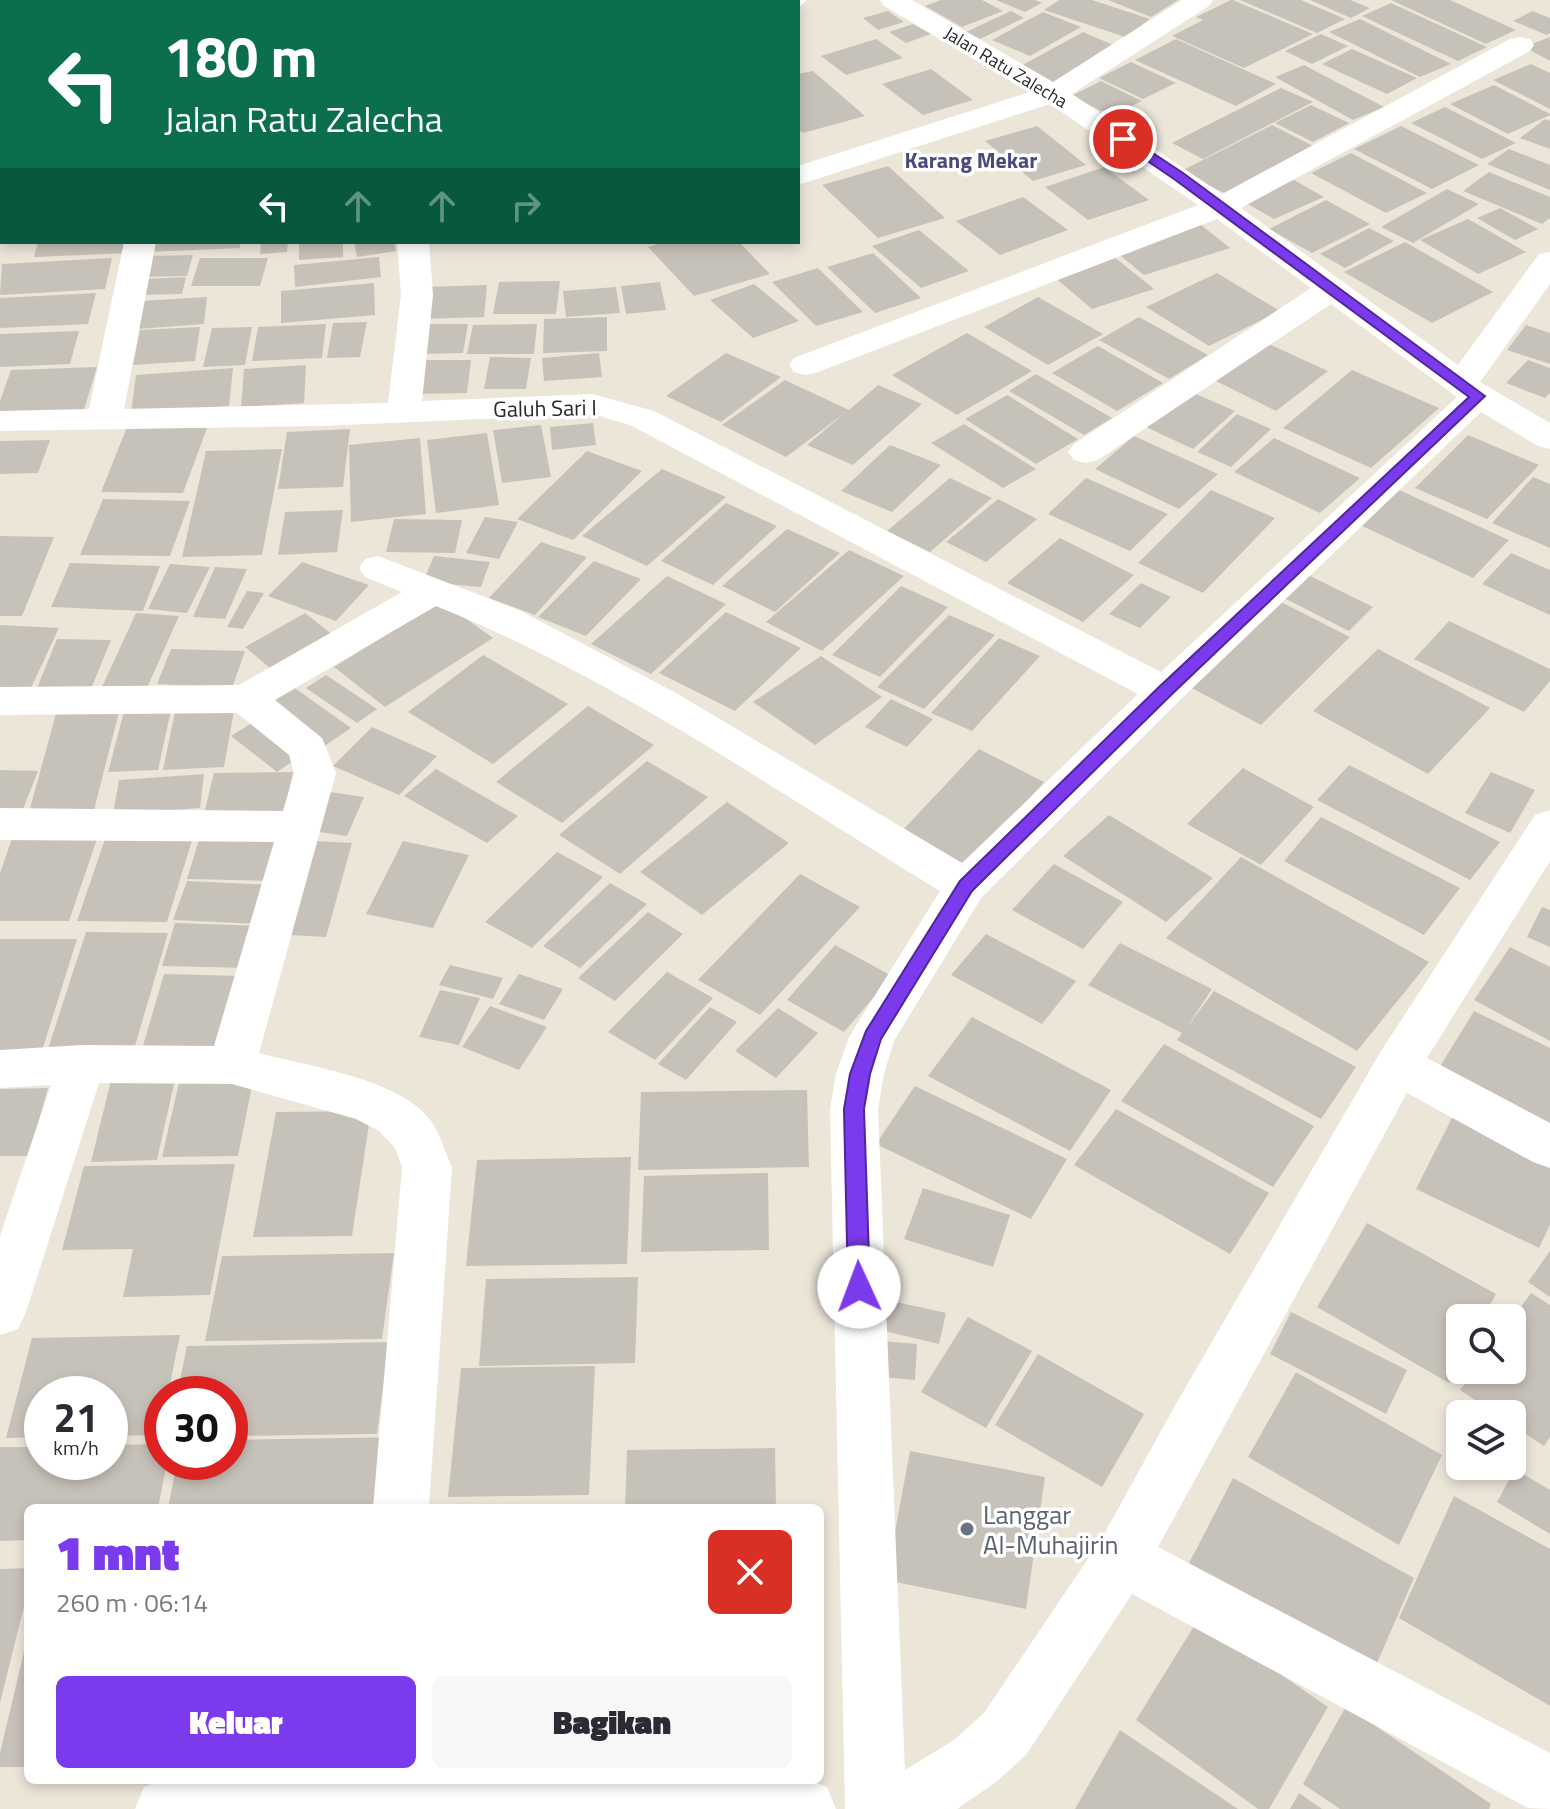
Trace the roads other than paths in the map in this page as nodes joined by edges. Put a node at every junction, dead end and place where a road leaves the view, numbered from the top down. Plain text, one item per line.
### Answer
1 (893, 0) edge
2 (1200, 0) edge
3 (1520, 45) dead end
4 (1053, 94) junction
5 (800, 175) edge
6 (1220, 207) junction
7 (140, 244) edge
8 (413, 244) edge
9 (1550, 261) edge
10 (1330, 290) junction
11 (806, 365) dead end
12 (1469, 384) junction
13 (404, 413) junction
14 (104, 420) junction
15 (0, 421) edge
16 (1550, 421) edge
17 (1550, 438) edge
18 (1086, 452) dead end
19 (378, 568) dead end
20 (434, 590) junction
21 (1165, 691) junction
22 (246, 699) junction
23 (0, 701) edge
24 (0, 824) edge
25 (1550, 826) edge
26 (297, 827) junction
27 (966, 886) junction
28 (82, 1064) junction
29 (232, 1065) junction
30 (1398, 1065) junction
31 (0, 1069) edge
32 (1550, 1147) edge
33 (0, 1312) edge
34 (401, 1504) edge
35 (1122, 1558) junction
36 (1550, 1786) edge
37 (378, 1797) edge
38 (166, 1809) edge
39 (805, 1809) edge
40 (878, 1809) edge

1 - 4 street, Jalan Ratu Zalecha
2 - 4 street
3 - 6 street
4 - 5 street
4 - 6 street, Jalan Ratu Zalecha
6 - 10 street, Jalan Ratu Zalecha
6 - 11 street
7 - 14 street
8 - 13 street
9 - 12 street
10 - 12 street, Jalan Ratu Zalecha
10 - 18 street
12 - 16 street
12 - 17 street, Jalan Ratu Zalecha
12 - 21 street
13 - 14 street, Galuh Sari I
13 - 21 street, Galuh Sari I
14 - 15 street, Galuh Sari I
19 - 20 street
20 - 22 street
20 - 27 street
21 - 27 street
22 - 23 street
22 - 26 street
24 - 26 street
25 - 30 street
26 - 29 street
27 - 40 street
28 - 29 street
28 - 31 street
28 - 33 street
29 - 34 street
30 - 32 street
30 - 35 street
35 - 36 street
35 - 40 street
37 - 38 street
37 - 39 street

